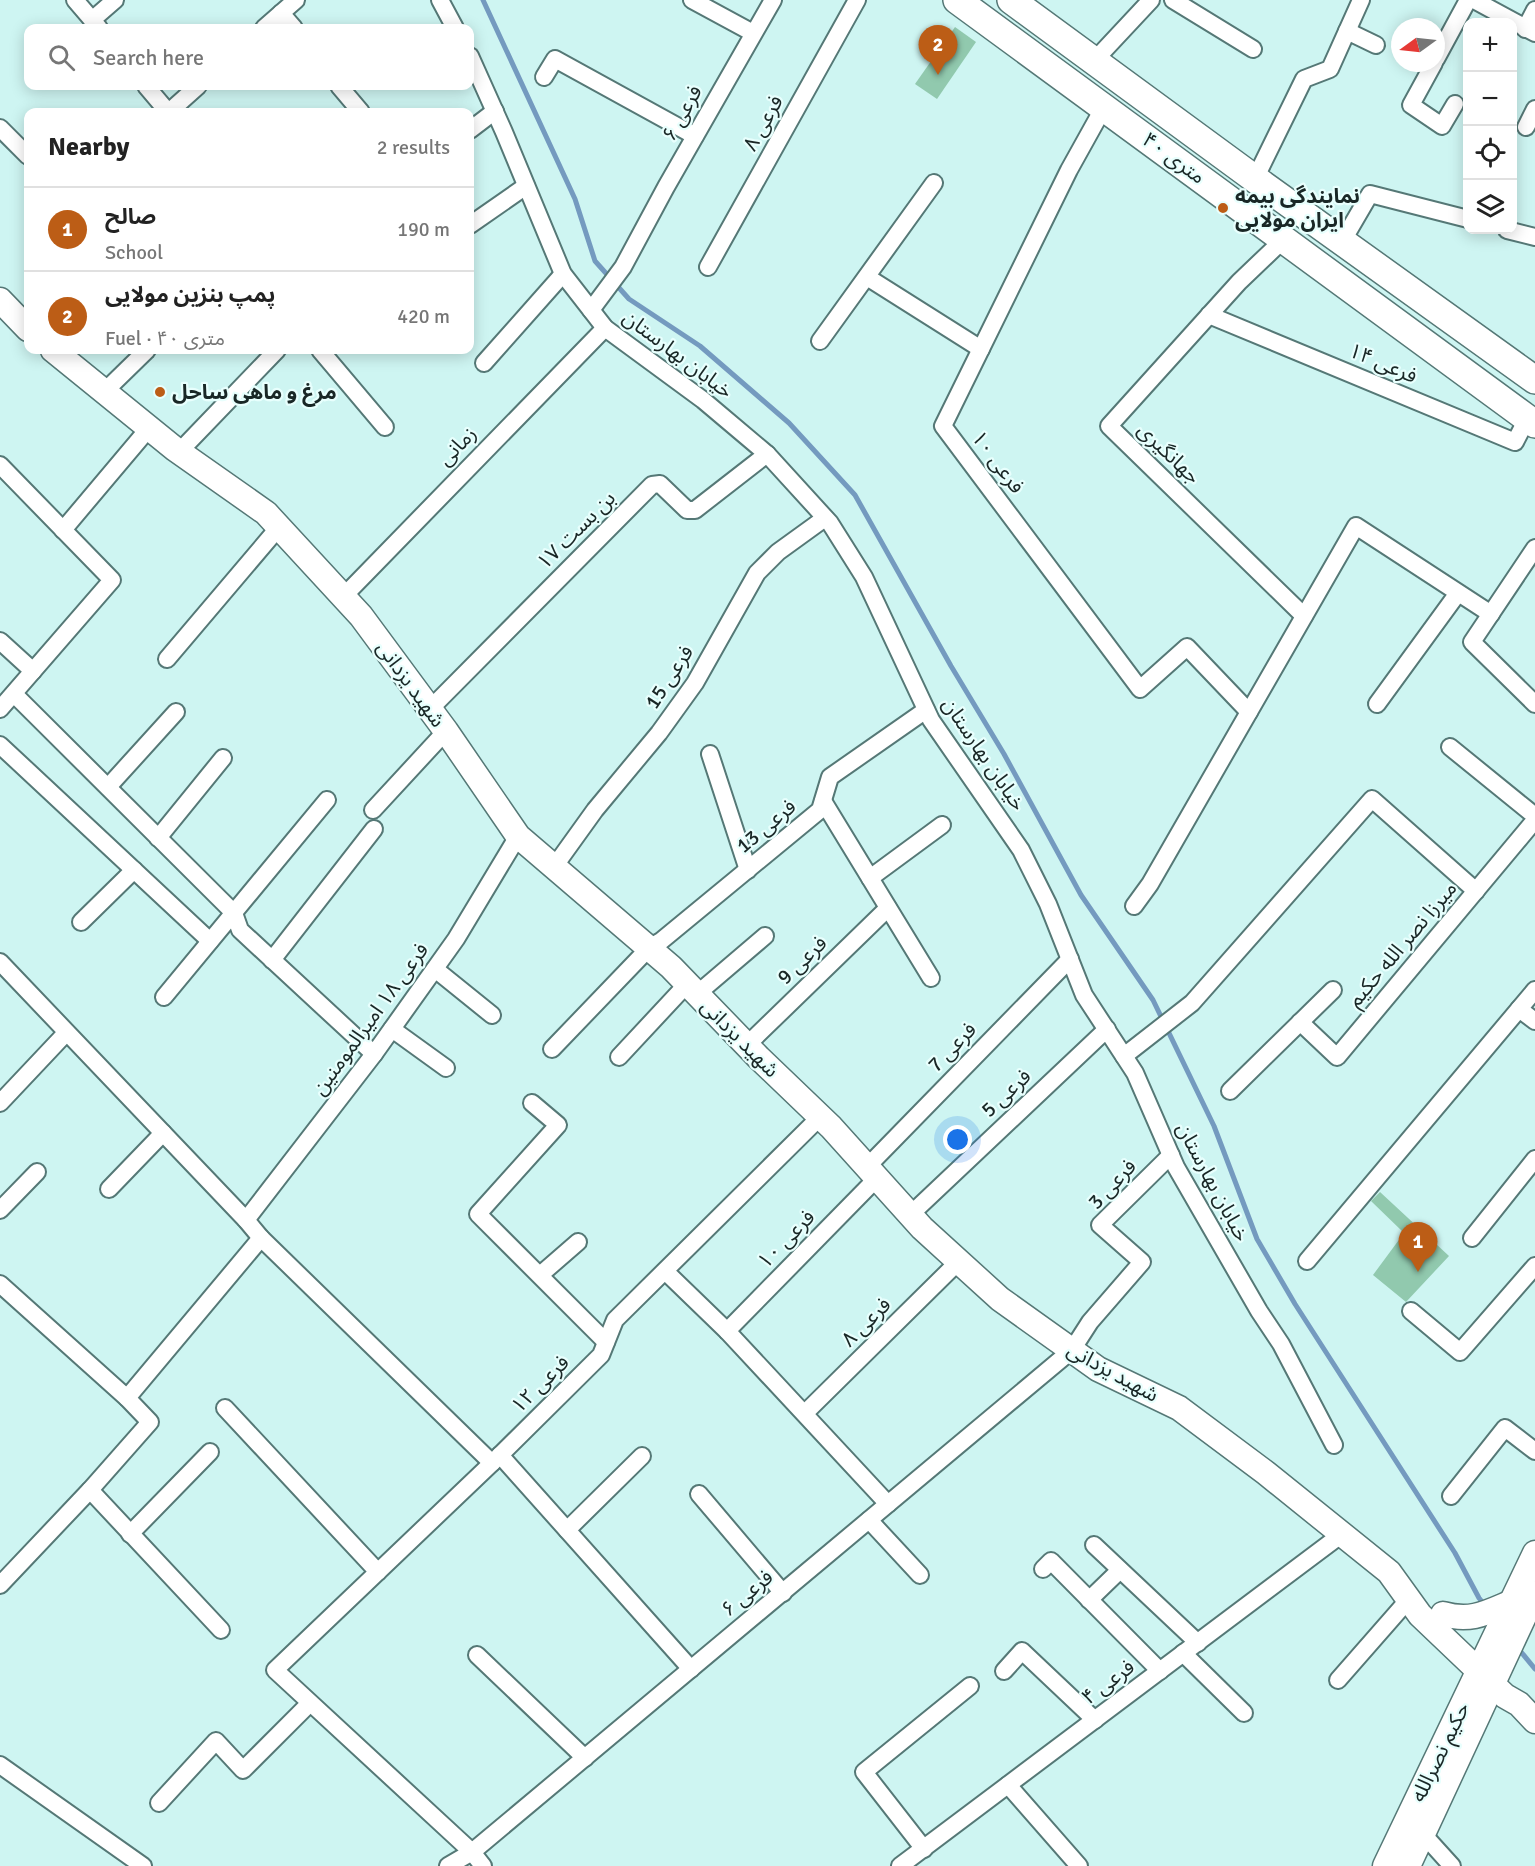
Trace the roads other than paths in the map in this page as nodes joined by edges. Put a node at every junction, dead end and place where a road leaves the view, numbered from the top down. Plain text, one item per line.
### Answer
1 (75, 0) edge
2 (115, 0) edge
3 (296, 0) edge
4 (440, 0) edge
5 (692, 0) edge
6 (773, 0) edge
7 (856, 0) edge
8 (957, 0) edge
9 (1011, 0) edge
10 (1150, 0) edge
11 (1173, 0) edge
12 (1361, 0) edge
13 (1468, 0) edge
14 (1474, 0) edge
15 (1535, 10) edge
16 (281, 13) junction
17 (95, 24) edge
18 (269, 24) edge
19 (291, 24) edge
20 (453, 24) edge
21 (1347, 31) junction
22 (1530, 31) edge
23 (753, 33) junction
24 (1445, 42) edge
25 (1376, 45) dead end
26 (1253, 49) dead end
27 (1094, 61) junction
28 (474, 65) edge
29 (1429, 72) edge
30 (544, 77) dead end
31 (149, 90) edge
32 (193, 90) edge
33 (342, 90) edge
34 (1455, 104) dead end
35 (165, 108) edge
36 (173, 108) edge
37 (358, 108) edge
38 (1104, 108) junction
39 (1535, 109) edge
40 (495, 111) junction
41 (474, 127) edge
42 (1526, 127) dead end
43 (0, 128) edge
44 (695, 136) junction
45 (24, 152) edge
46 (1255, 179) junction
47 (934, 183) dead end
48 (526, 186) junction
49 (1463, 218) edge
50 (474, 222) edge
51 (1517, 232) edge
52 (1535, 237) edge
53 (1284, 238) junction
54 (1342, 242) junction
55 (708, 267) dead end
56 (563, 274) junction
57 (867, 277) junction
58 (1394, 278) junction
59 (0, 300) edge
60 (1375, 305) junction
61 (591, 310) junction
62 (1209, 315) junction
63 (24, 325) edge
64 (605, 328) junction
65 (820, 341) dead end
66 (981, 349) junction
67 (58, 354) edge
68 (143, 354) edge
69 (273, 354) edge
70 (323, 354) edge
71 (484, 363) dead end
72 (1535, 380) edge
73 (104, 392) junction
74 (1531, 421) edge
75 (385, 427) dead end
76 (149, 428) junction
77 (179, 452) junction
78 (767, 454) junction
79 (0, 465) edge
80 (825, 518) junction
81 (279, 527) junction
82 (63, 530) junction
83 (1535, 548) edge
84 (1458, 593) junction
85 (343, 597) junction
86 (1491, 614) junction
87 (1304, 616) junction
88 (0, 642) edge
89 (167, 659) dead end
90 (33, 671) junction
91 (14, 694) junction
92 (1377, 704) dead end
93 (1535, 704) edge
94 (0, 709) edge
95 (430, 709) junction
96 (926, 710) junction
97 (176, 712) dead end
98 (1249, 712) junction
99 (446, 731) junction
100 (0, 745) edge
101 (1450, 747) dead end
102 (710, 754) dead end
103 (223, 758) dead end
104 (108, 788) junction
105 (327, 800) dead end
106 (823, 801) junction
107 (373, 810) dead end
108 (1535, 818) edge
109 (942, 825) dead end
110 (374, 829) dead end
111 (518, 836) junction
112 (158, 838) junction
113 (554, 867) junction
114 (134, 870) junction
115 (748, 870) junction
116 (870, 878) junction
117 (1476, 891) junction
118 (1134, 906) dead end
119 (888, 908) junction
120 (234, 913) junction
121 (81, 922) dead end
122 (765, 936) dead end
123 (210, 941) junction
124 (649, 948) junction
125 (1070, 959) junction
126 (272, 960) junction
127 (0, 962) edge
128 (435, 969) junction
129 (931, 978) dead end
130 (692, 989) junction
131 (1332, 990) dead end
132 (1535, 990) edge
133 (164, 997) dead end
134 (1520, 1009) junction
135 (492, 1015) dead end
136 (1535, 1021) edge
137 (1300, 1023) junction
138 (392, 1029) junction
139 (1107, 1029) junction
140 (66, 1033) junction
141 (747, 1045) junction
142 (552, 1049) dead end
143 (374, 1054) junction
144 (1124, 1056) junction
145 (619, 1057) dead end
146 (446, 1068) dead end
147 (1230, 1091) dead end
148 (0, 1103) edge
149 (532, 1103) dead end
150 (820, 1117) junction
151 (163, 1133) junction
152 (1171, 1155) junction
153 (1535, 1159) edge
154 (36, 1172) dead end
155 (872, 1173) junction
156 (109, 1189) dead end
157 (0, 1210) edge
158 (910, 1215) junction
159 (246, 1220) junction
160 (261, 1238) junction
161 (1472, 1238) dead end
162 (578, 1242) dead end
163 (1307, 1261) dead end
164 (958, 1262) junction
165 (1535, 1266) edge
166 (665, 1271) junction
167 (540, 1275) junction
168 (0, 1284) edge
169 (1410, 1311) dead end
170 (727, 1332) junction
171 (606, 1342) junction
172 (1072, 1350) junction
173 (127, 1398) junction
174 (225, 1408) dead end
175 (805, 1413) junction
176 (1334, 1445) dead end
177 (1535, 1451) edge
178 (210, 1452) dead end
179 (642, 1456) dead end
180 (496, 1459) junction
181 (90, 1490) junction
182 (699, 1494) dead end
183 (1451, 1496) dead end
184 (888, 1504) junction
185 (869, 1521) junction
186 (567, 1530) junction
187 (130, 1534) junction
188 (1342, 1534) junction
189 (1094, 1545) dead end
190 (1535, 1553) edge
191 (1043, 1569) dead end
192 (1120, 1570) junction
193 (378, 1572) junction
194 (1389, 1572) junction
195 (920, 1575) dead end
196 (0, 1585) edge
197 (783, 1593) junction
198 (1535, 1593) edge
199 (1409, 1599) junction
200 (1089, 1600) junction
201 (1443, 1614) junction
202 (221, 1630) dead end
203 (1198, 1643) junction
204 (1504, 1644) edge
205 (1183, 1653) junction
206 (477, 1655) dead end
207 (691, 1669) junction
208 (1004, 1671) dead end
209 (1160, 1671) junction
210 (1338, 1680) dead end
211 (970, 1686) dead end
212 (310, 1703) junction
213 (1527, 1712) edge
214 (1244, 1713) dead end
215 (1095, 1720) junction
216 (585, 1758) junction
217 (0, 1765) edge
218 (1008, 1785) junction
219 (159, 1803) dead end
220 (1414, 1830) junction
221 (924, 1849) junction
222 (472, 1852) junction
223 (142, 1866) edge
224 (448, 1866) edge
225 (483, 1866) edge
226 (900, 1866) edge
227 (1079, 1866) edge
228 (1385, 1866) edge
229 (1408, 1866) edge
230 (1452, 1866) edge

1 - 17 street
2 - 17 street
3 - 16 street
4 - 20 street
5 - 23 street
6 - 23 street, فرعی ۶
7 - 55 street, فرعی ۸
8 - 38 main road, ۴۰ متری
9 - 27 main road, ۴۰ متری
10 - 27 street
11 - 26 street
12 - 21 street
13 - 24 street
14 - 22 street
15 - 22 street
16 - 18 street
16 - 19 street
21 - 25 street
21 - 46 street
23 - 44 street, فرعی ۶
27 - 46 main road, ۴۰ متری
28 - 40 street, خیابان بهارستان
29 - 34 street
30 - 44 street
31 - 35 street
32 - 36 street
33 - 37 street
38 - 53 main road, ۴۰ متری
38 - 66 street, فرعی ۱۰
39 - 42 street
40 - 41 street
40 - 48 street, خیابان بهارستان
43 - 45 street
44 - 61 street, فرعی ۶
46 - 54 main road, ۴۰ متری
47 - 57 street
48 - 50 street
48 - 56 street, خیابان بهارستان
49 - 54 street
51 - 52 street
53 - 60 main road, ۴۰ متری
53 - 62 street, جهانگیری
54 - 58 main road, ۴۰ متری
56 - 61 street, خیابان بهارستان
56 - 71 street
57 - 65 street
57 - 66 street
58 - 60 main road
58 - 72 main road, ۴۰ متری
59 - 63 street
60 - 74 main road, ۴۰ متری
61 - 64 street, خیابان بهارستان
62 - 74 street, فرعی ۱۴
62 - 87 street, جهانگیری
64 - 78 street, خیابان بهارستان
64 - 85 street, زمانی
66 - 98 street, فرعی ۱۰
67 - 73 street, شهید یزدانی
68 - 73 street
69 - 77 street
70 - 75 street
73 - 76 street, شهید یزدانی
76 - 77 street, شهید یزدانی
76 - 82 street
77 - 81 street, شهید یزدانی
78 - 80 street, خیابان بهارستان
78 - 95 street, بن بست ۱۷
79 - 82 street
80 - 96 street, خیابان بهارستان
80 - 113 street, فرعی 15
81 - 85 street, شهید یزدانی
81 - 89 street
82 - 90 street
83 - 86 street
84 - 86 street
84 - 87 street
84 - 92 street
85 - 95 street, شهید یزدانی
86 - 93 street
87 - 98 street
88 - 90 street
90 - 91 street
91 - 94 street
91 - 104 street
95 - 99 street, شهید یزدانی
96 - 106 street, فرعی 13
96 - 125 street, خیابان بهارستان
97 - 104 street
98 - 118 street
99 - 107 street
99 - 111 street, شهید یزدانی
100 - 114 street
101 - 108 street
102 - 115 street
103 - 112 street
104 - 112 street
105 - 120 street
106 - 115 street, فرعی 13
106 - 116 street
108 - 117 street, میرزا نصر الله حکیم
109 - 116 street
110 - 126 street
111 - 113 street, شهید یزدانی
111 - 128 street, فرعی ۱۸ امیرالمومنین
112 - 120 street
113 - 124 street, شهید یزدانی
114 - 121 street
114 - 123 street
115 - 124 street, فرعی 13
116 - 119 street
117 - 137 street, میرزا نصر الله حکیم
117 - 144 street
119 - 129 street
119 - 141 street, فرعی 9
120 - 123 street
120 - 126 street
122 - 130 street
123 - 133 street
124 - 130 street, شهید یزدانی
124 - 142 street, فرعی 13
125 - 139 street, خیابان بهارستان
125 - 155 street, فرعی 7
126 - 143 street
127 - 140 street
128 - 135 street
128 - 138 street, فرعی ۱۸ امیرالمومنین
130 - 141 street, شهید یزدانی
130 - 145 street
131 - 137 street
132 - 134 street
134 - 136 street
134 - 163 street
137 - 147 street
138 - 143 street, فرعی ۱۸ امیرالمومنین
138 - 146 street
139 - 144 street, خیابان بهارستان
139 - 158 street, فرعی 5
140 - 148 street
140 - 151 street
141 - 150 street, شهید یزدانی
143 - 159 street, فرعی ۱۸ امیرالمومنین
144 - 152 street, خیابان بهارستان
149 - 167 street
150 - 155 street, شهید یزدانی
150 - 166 street, فرعی ۱۲
151 - 156 street
151 - 159 street
152 - 172 street, فرعی 3
152 - 176 street, خیابان بهارستان
153 - 161 street
154 - 157 street
155 - 158 street, شهید یزدانی
155 - 170 street, فرعی ۱۰
158 - 164 street, شهید یزدانی
159 - 160 street
160 - 173 street
160 - 180 street
162 - 167 street
164 - 172 street, شهید یزدانی
164 - 175 street, فرعی ۸
165 - 169 street
166 - 170 street
166 - 171 street, فرعی ۱۲
167 - 171 street
168 - 173 street
170 - 175 street
171 - 180 street, فرعی ۱۲
172 - 184 street, فرعی ۶
172 - 188 street, شهید یزدانی
173 - 181 street
174 - 193 street
175 - 184 street
177 - 183 street
178 - 187 street
179 - 186 street
180 - 186 street
180 - 193 street, فرعی ۱۲
181 - 187 street
181 - 196 street
182 - 197 street
184 - 185 street, فرعی ۶
185 - 195 street
185 - 197 street, فرعی ۶
186 - 207 street
187 - 202 street
188 - 194 street, شهید یزدانی
188 - 203 street, فرعی ۴
189 - 192 street
190 - 204 street, حکیم نصرالله
191 - 200 street
192 - 200 street
192 - 203 street
193 - 212 street, فرعی ۱۲
194 - 199 street, شهید یزدانی
194 - 201 street
197 - 207 street, فرعی ۶
198 - 204 street, حکیم نصرالله
199 - 204 street, شهید یزدانی
199 - 210 street
200 - 209 street
201 - 204 street
201 - 204 street
203 - 205 street, فرعی ۴
204 - 213 street
204 - 220 street, حکیم نصرالله
205 - 209 street, فرعی ۴
205 - 214 street
206 - 216 street
207 - 216 street, فرعی ۶
208 - 215 street
209 - 215 street, فرعی ۴
211 - 221 street
212 - 219 street
212 - 222 street
215 - 218 street, فرعی ۴
216 - 222 street, فرعی ۶
217 - 223 street
218 - 221 street, فرعی ۴
218 - 227 street
220 - 228 street, حکیم نصرالله
220 - 229 street, حکیم نصرالله
220 - 230 street
221 - 226 street, فرعی ۴
222 - 224 street, فرعی ۶
222 - 225 street

